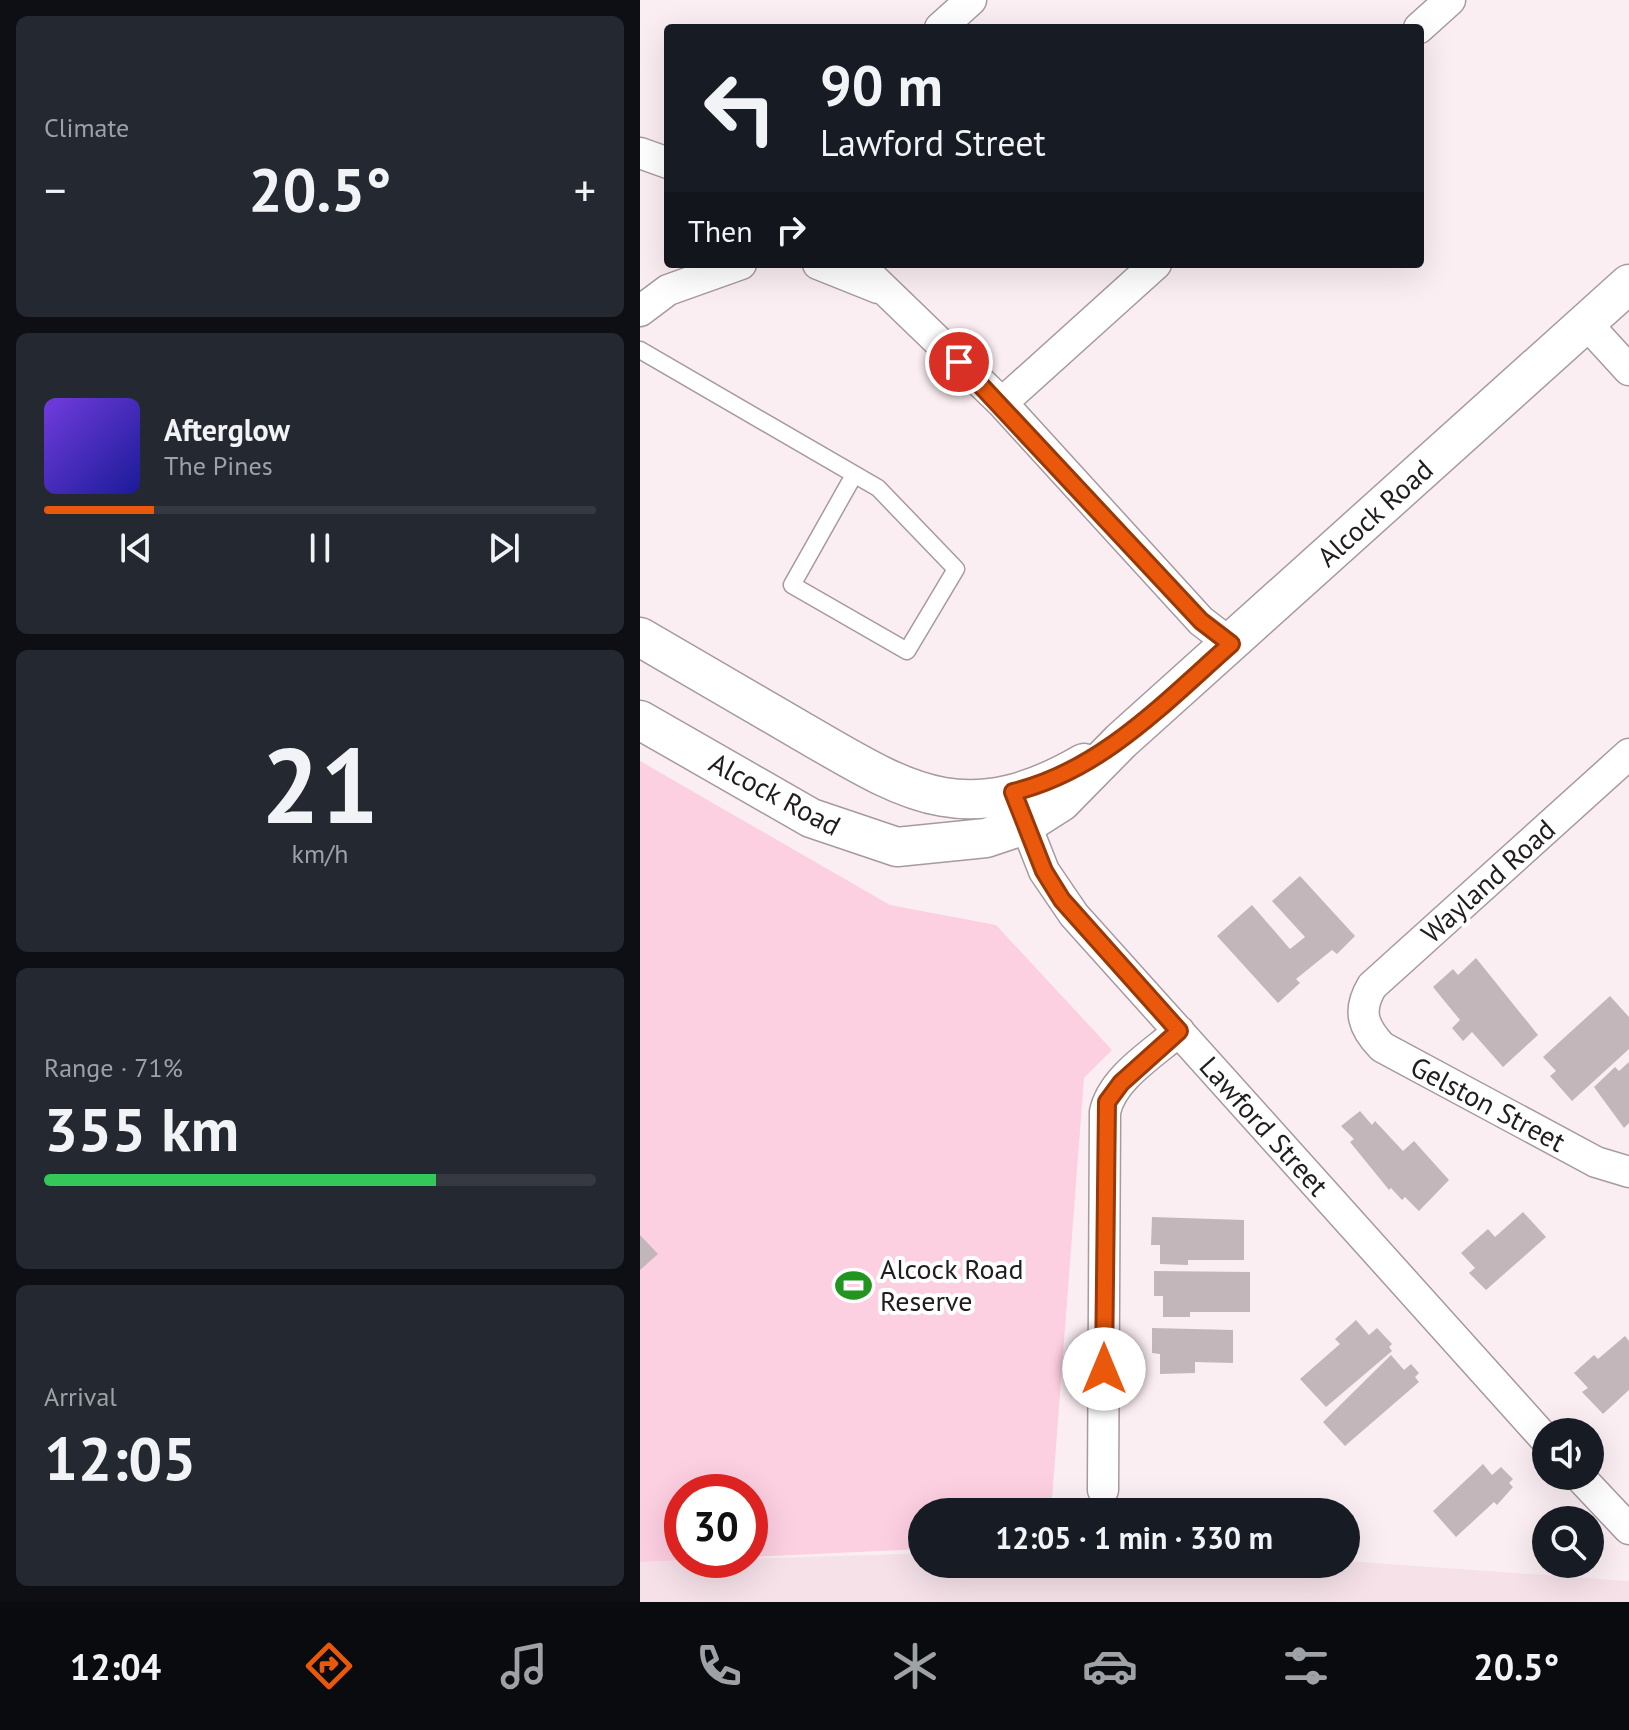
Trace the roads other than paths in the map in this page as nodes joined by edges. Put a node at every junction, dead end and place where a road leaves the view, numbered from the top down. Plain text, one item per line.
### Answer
1 (971, 0) edge
2 (1450, 0) edge
3 (944, 24) edge
4 (1423, 24) edge
5 (682, 268) edge
6 (730, 268) edge
7 (828, 268) edge
8 (862, 268) edge
9 (1152, 268) edge
10 (1629, 284) edge
11 (880, 289) junction
12 (668, 290) junction
13 (640, 311) edge
14 (1586, 323) junction
15 (640, 350) edge
16 (1629, 370) edge
17 (1002, 403) junction
18 (854, 475) junction
19 (640, 637) edge
20 (1231, 644) junction
21 (640, 720) edge
22 (1629, 754) edge
23 (1019, 808) junction
24 (1362, 1016) joint
25 (1179, 1031) junction
26 (1629, 1172) edge
27 (1532, 1424) edge
28 (1103, 1490) dead end
29 (1592, 1490) edge
30 (1629, 1529) edge

1 - 3 street
2 - 4 street
5 - 12 street
6 - 12 street
7 - 11 street
8 - 11 street
9 - 17 street
10 - 14 street, Alcock Road
11 - 17 street
12 - 13 street
14 - 16 street
14 - 20 street, Alcock Road
15 - 18 lane
17 - 20 street
18 - 18 lane
19 - 23 street, Alcock Road
20 - 23 street, Alcock Road
21 - 23 street, Alcock Road
22 - 24 street, Wayland Road
23 - 25 street, Lawford Street
24 - 26 street, Gelston Street
25 - 27 street, Lawford Street
25 - 28 street
29 - 30 street

